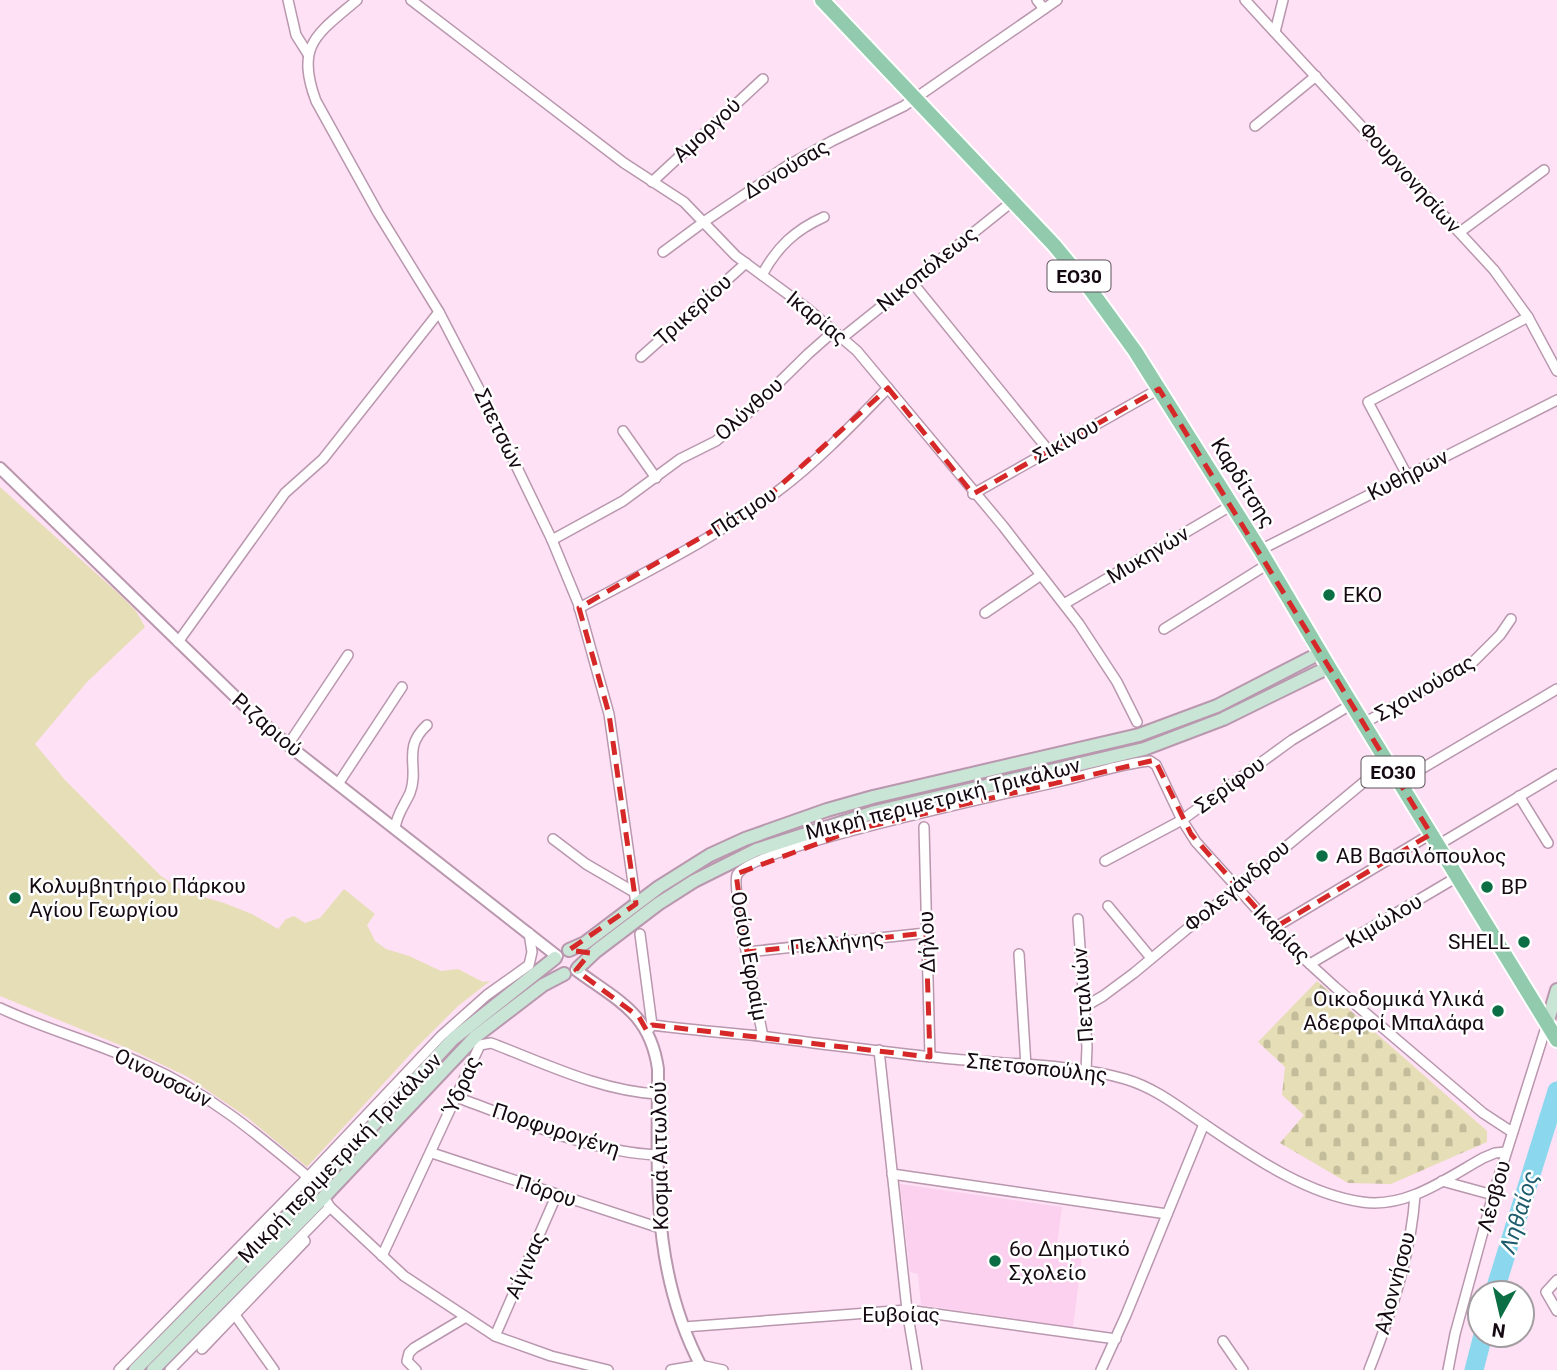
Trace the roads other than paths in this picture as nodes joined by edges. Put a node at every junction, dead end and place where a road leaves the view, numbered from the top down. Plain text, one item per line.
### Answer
1 (288, 0) edge
2 (357, 0) edge
3 (411, 0) edge
4 (822, 0) edge
5 (1037, 0) edge
6 (1057, 0) edge
7 (1245, 0) edge
8 (1283, 0) edge
9 (1044, 9) junction
10 (1275, 32) junction
11 (308, 54) junction
12 (1316, 76) junction
13 (763, 79) dead end
14 (915, 97) junction
15 (1255, 126) dead end
16 (1544, 170) dead end
17 (652, 181) junction
18 (1013, 201) junction
19 (824, 217) dead end
20 (705, 221) junction
21 (1460, 232) junction
22 (663, 253) dead end
23 (746, 263) junction
24 (762, 275) junction
25 (912, 282) junction
26 (439, 312) junction
27 (1528, 317) junction
28 (838, 334) junction
29 (641, 357) dead end
30 (1557, 371) edge
31 (888, 388) junction
32 (1159, 389) junction
33 (1557, 400) edge
34 (623, 431) dead end
35 (1049, 451) junction
36 (0, 468) edge
37 (1407, 475) junction
38 (656, 478) junction
39 (974, 494) junction
40 (1232, 505) junction
41 (552, 540) junction
42 (1260, 550) junction
43 (1268, 564) junction
44 (1041, 575) junction
45 (1064, 604) junction
46 (579, 608) junction
47 (985, 613) dead end
48 (1511, 619) dead end
49 (1164, 629) dead end
50 (178, 642) junction
51 (1320, 653) junction
52 (348, 655) dead end
53 (1329, 667) junction
54 (402, 687) dead end
55 (1557, 690) edge
56 (1352, 704) junction
57 (1137, 722) dead end
58 (1364, 723) junction
59 (427, 725) dead end
60 (288, 745) junction
61 (1388, 762) junction
62 (1557, 774) edge
63 (1399, 782) junction
64 (338, 784) junction
65 (1519, 796) junction
66 (1182, 820) junction
67 (924, 827) dead end
68 (395, 828) junction
69 (553, 839) dead end
70 (1434, 840) junction
71 (1548, 844) dead end
72 (1105, 861) dead end
73 (736, 876) joint
74 (1457, 877) junction
75 (1236, 886) junction
76 (635, 898) junction
77 (1108, 906) dead end
78 (1079, 919) dead end
79 (1274, 928) junction
80 (530, 933) junction
81 (926, 933) junction
82 (640, 934) dead end
83 (747, 953) junction
84 (1019, 954) dead end
85 (560, 955) junction
86 (1151, 958) junction
87 (1310, 964) junction
88 (573, 971) junction
89 (1557, 990) edge
90 (1084, 1007) junction
91 (0, 1008) edge
92 (650, 1028) junction
93 (1552, 1033) edge
94 (763, 1037) junction
95 (879, 1051) junction
96 (930, 1057) junction
97 (1026, 1066) junction
98 (1086, 1072) junction
99 (658, 1094) junction
100 (456, 1097) junction
101 (1204, 1124) junction
102 (1512, 1132) junction
103 (1506, 1152) junction
104 (432, 1153) junction
105 (657, 1155) junction
106 (892, 1174) junction
107 (308, 1177) junction
108 (1442, 1181) junction
109 (557, 1194) junction
110 (1415, 1195) junction
111 (1493, 1195) junction
112 (330, 1205) junction
113 (1167, 1214) junction
114 (660, 1228) junction
115 (382, 1256) junction
116 (1557, 1280) edge
117 (907, 1310) junction
118 (1557, 1311) edge
119 (235, 1315) junction
120 (466, 1317) junction
121 (684, 1327) junction
122 (495, 1336) junction
123 (1116, 1339) junction
124 (1223, 1340) dead end
125 (202, 1349) dead end
126 (701, 1367) edge
127 (119, 1370) edge
128 (135, 1370) edge
129 (153, 1370) edge
130 (170, 1370) edge
131 (274, 1370) edge
132 (416, 1370) edge
133 (608, 1370) edge
134 (671, 1370) edge
135 (723, 1370) edge
136 (917, 1370) edge
137 (1101, 1370) edge
138 (1243, 1370) edge
139 (1369, 1370) edge
140 (1448, 1370) edge

1 - 11 street, Σπετσών
2 - 11 street
3 - 17 street, Ικαρίας
4 - 14 main road, Καρδίτσης / ΕΟ30
5 - 9 street
6 - 9 street, Δονούσας
7 - 10 street, Φουρνονησίων
8 - 10 street
9 - 14 street, Δονούσας
10 - 12 street, Φουρνονησίων
11 - 26 street, Σπετσών
12 - 15 street
12 - 21 street, Φουρνονησίων
13 - 17 street, Αμοργού
14 - 18 main road, Καρδίτσης / ΕΟ30
14 - 20 street, Δονούσας
16 - 21 street
17 - 20 street, Ικαρίας
18 - 25 street, Νικοπόλεως
18 - 32 main road, Καρδίτσης / ΕΟ30
19 - 24 street, Τρικερίου
20 - 22 street, Δονούσας
20 - 23 street, Ικαρίας
21 - 27 street, Φουρνονησίων
23 - 24 street, Ικαρίας
23 - 29 street, Τρικερίου
24 - 28 street, Ικαρίας
25 - 28 street, Νικοπόλεως
25 - 35 street
26 - 41 street, Σπετσών
26 - 50 street
27 - 30 street, Φουρνονησίων
27 - 37 street
28 - 31 street, Ικαρίας
28 - 38 street, Ολύνθου
31 - 39 street, Ικαρίας
31 - 46 street, Πάτμου
32 - 35 street, Σικίνου
32 - 40 main road, Καρδίτσης / ΕΟ30
33 - 37 street, Κυθήρων
34 - 38 street
35 - 39 street, Σικίνου
36 - 50 street, Ριζαριού
37 - 42 street, Κυθήρων
38 - 41 street, Ολύνθου
39 - 44 street, Ικαρίας
40 - 42 main road, Καρδίτσης / ΕΟ30
40 - 45 street, Μυκηνών
41 - 46 street, Σπετσών
42 - 43 main road, Καρδίτσης / ΕΟ30
43 - 49 street
43 - 51 main road, Καρδίτσης / ΕΟ30
44 - 45 street, Ικαρίας
44 - 47 street
45 - 57 street, Ικαρίας
46 - 76 street, Σπετσών
48 - 58 street, Σχοινούσας
50 - 60 street, Ριζαριού
51 - 53 main road, Καρδίτσης / ΕΟ30
51 - 76 main road, Μικρή περιμετρική Τρικάλων
52 - 60 street
53 - 56 main road, Καρδίτσης / ΕΟ30
53 - 88 main road, Μικρή περιμετρική Τρικάλων
54 - 64 street
55 - 63 street
56 - 58 main road, Καρδίτσης / ΕΟ30
56 - 66 street, Σερίφου
58 - 61 main road, Καρδίτσης / ΕΟ30
59 - 68 street
60 - 64 street, Ριζαριού
61 - 63 main road, Καρδίτσης / ΕΟ30
61 - 75 street, Φολεγάνδρου
62 - 65 street
63 - 70 main road, Καρδίτσης / ΕΟ30
64 - 68 street, Ριζαριού
65 - 70 street
65 - 71 street
66 - 72 street, Σερίφου
66 - 73 street, Ικαρίας
66 - 75 street, Ικαρίας
67 - 81 street, Δήλου
68 - 80 street, Ριζαριού
69 - 76 street
70 - 74 main road, Καρδίτσης / ΕΟ30
70 - 79 street
73 - 83 street, Οσίου Εφραίμ
74 - 87 street, Κιμώλου
74 - 93 main road, Καρδίτσης / ΕΟ30
75 - 79 street, Ικαρίας
75 - 86 street, Φολεγάνδρου
76 - 85 main road, Μικρή περιμετρική Τρικάλων
77 - 86 street
78 - 90 street, Πεταλιών
79 - 87 street, Ικαρίας
80 - 85 street, Ριζαριού
80 - 107 street
81 - 83 street, Πελλήνης
81 - 96 street, Δήλου
82 - 92 street
83 - 94 street, Οσίου Εφραίμ
84 - 97 street
85 - 88 main road
85 - 88 main road
85 - 128 main road, Μικρή περιμετρική Τρικάλων
86 - 90 street, Φολεγάνδρου
87 - 102 street, Ικαρίας
88 - 92 street, Κοσμά Αιτωλού
88 - 112 main road, Μικρή περιμετρική Τρικάλων
89 - 93 main road
90 - 98 street, Πεταλιών
91 - 107 street, Οινουσσών
92 - 94 street, Σπετσοπούλης
92 - 99 street, Κοσμά Αιτωλού
93 - 102 street, Λέσβου
94 - 95 street, Σπετσοπούλης
95 - 96 street, Σπετσοπούλης
95 - 106 street
96 - 97 street, Σπετσοπούλης
97 - 98 street, Σπετσοπούλης
98 - 101 street, Σπετσοπούλης
99 - 100 street, Ύδρας
99 - 105 street, Κοσμά Αιτωλού
100 - 104 street, Ύδρας
100 - 105 street, Πορφυρογένη
101 - 110 street, Σπετσοπούλης
101 - 113 street
102 - 103 street, Λέσβου
103 - 108 street, Σπετσοπούλης
103 - 111 street, Λέσβου
104 - 109 street, Πόρου
104 - 115 street, Ύδρας
105 - 114 street, Κοσμά Αιτωλού
106 - 113 street
106 - 117 street
107 - 127 street
108 - 110 street, Σπετσοπούλης
108 - 111 street
109 - 114 street, Πόρου
109 - 122 street, Αίγινας
110 - 139 street, Αλοννήσου
111 - 140 street, Λέσβου
112 - 115 street
112 - 119 street
112 - 129 main road, Μικρή περιμετρική Τρικάλων
112 - 130 street
113 - 123 street
114 - 121 street, Κοσμά Αιτωλού
115 - 120 street
116 - 118 street
117 - 121 street, Ευβοίας
117 - 123 street, Ευβοίας
117 - 136 street
119 - 125 street
119 - 131 street
120 - 122 street
120 - 132 street
121 - 126 street, Κοσμά Αιτωλού
122 - 133 street
123 - 137 street
124 - 138 street
126 - 134 street
126 - 135 street

